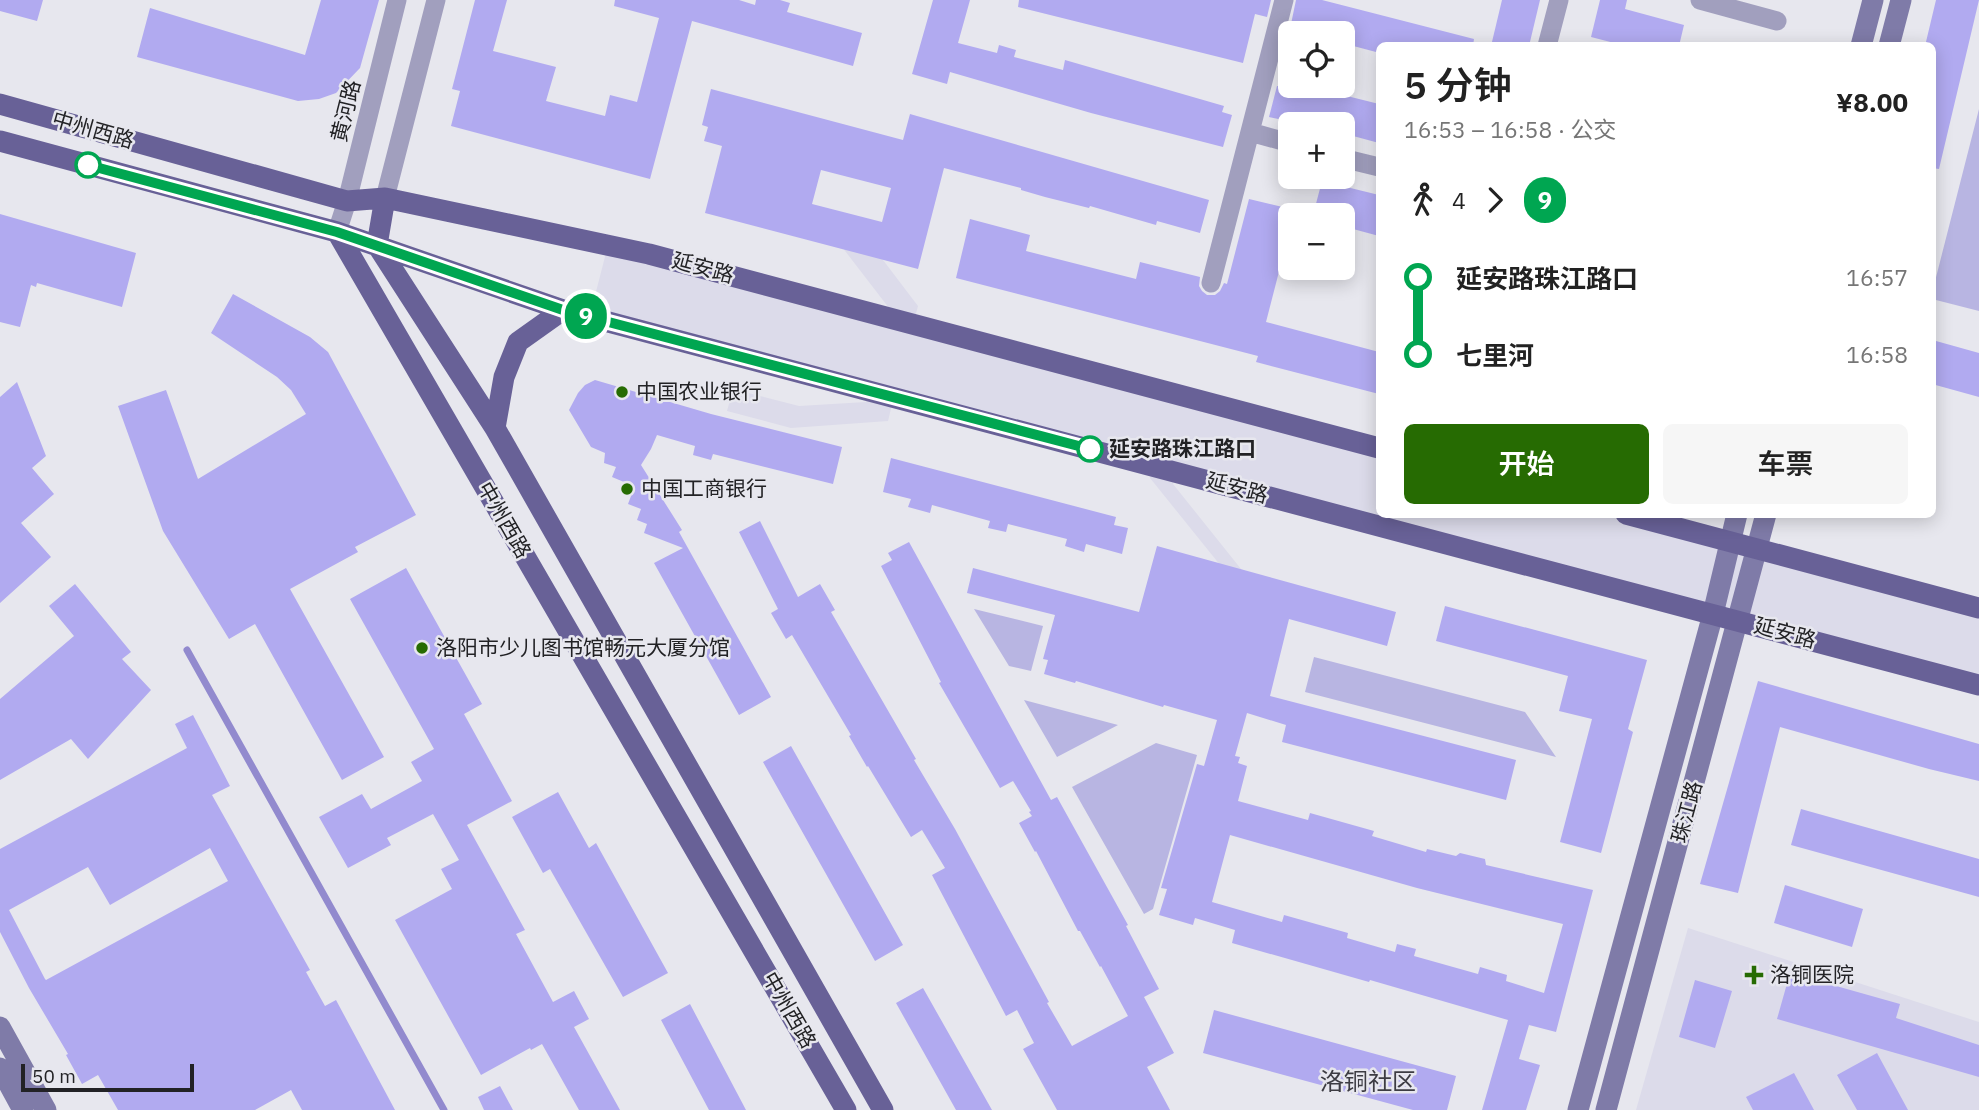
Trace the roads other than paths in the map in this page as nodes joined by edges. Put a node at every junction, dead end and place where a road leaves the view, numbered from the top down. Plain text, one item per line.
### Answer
1 (397, 0) edge
2 (436, 0) edge
3 (1284, 0) edge
4 (1559, 0) edge
5 (1700, 0) edge
6 (1872, 0) edge
7 (1900, 0) edge
8 (1777, 21) dead end
9 (1548, 42) edge
10 (1862, 42) edge
11 (1890, 42) edge
12 (0, 104) edge
13 (1250, 132) junction
14 (1278, 140) edge
15 (0, 141) edge
16 (1355, 161) edge
17 (1376, 166) edge
18 (385, 198) junction
19 (347, 201) junction
20 (337, 232) junction
21 (377, 245) junction
22 (1211, 283) dead end
23 (563, 310) junction
24 (495, 428) junction
25 (1376, 447) edge
26 (1640, 518) edge
27 (1736, 518) edge
28 (1765, 518) edge
29 (1730, 543) junction
30 (1757, 550) junction
31 (1979, 608) edge
32 (1713, 614) junction
33 (1739, 621) junction
34 (1979, 685) edge
35 (0, 1027) edge
36 (0, 1068) edge
37 (23, 1110) edge
38 (46, 1110) edge
39 (846, 1110) edge
40 (883, 1110) edge
41 (1578, 1110) edge
42 (1606, 1110) edge

1 - 19 street, 黄河路
2 - 18 street
3 - 13 street
4 - 9 street
5 - 8 street
6 - 10 main road
7 - 11 main road
12 - 19 main road, 中州西路
13 - 14 street
13 - 22 street
15 - 20 main road, 中州西路
16 - 17 street
18 - 19 main road, 延安路
18 - 21 main road
18 - 25 main road, 延安路
19 - 20 street, 黄河路
20 - 21 main road, 延安路
20 - 39 main road, 中州西路
21 - 23 main road, 延安路
21 - 24 main road, 中州西路
23 - 24 main road
23 - 32 main road, 延安路
24 - 40 main road, 中州西路
26 - 29 main road
27 - 29 main road, 珠江路
28 - 30 main road, 珠江路
29 - 30 main road
29 - 32 main road, 珠江路
30 - 31 main road
30 - 33 main road, 珠江路
32 - 33 main road, 延安路
32 - 41 main road, 珠江路
33 - 34 main road, 延安路
33 - 42 main road, 珠江路
35 - 38 main road
36 - 37 main road

